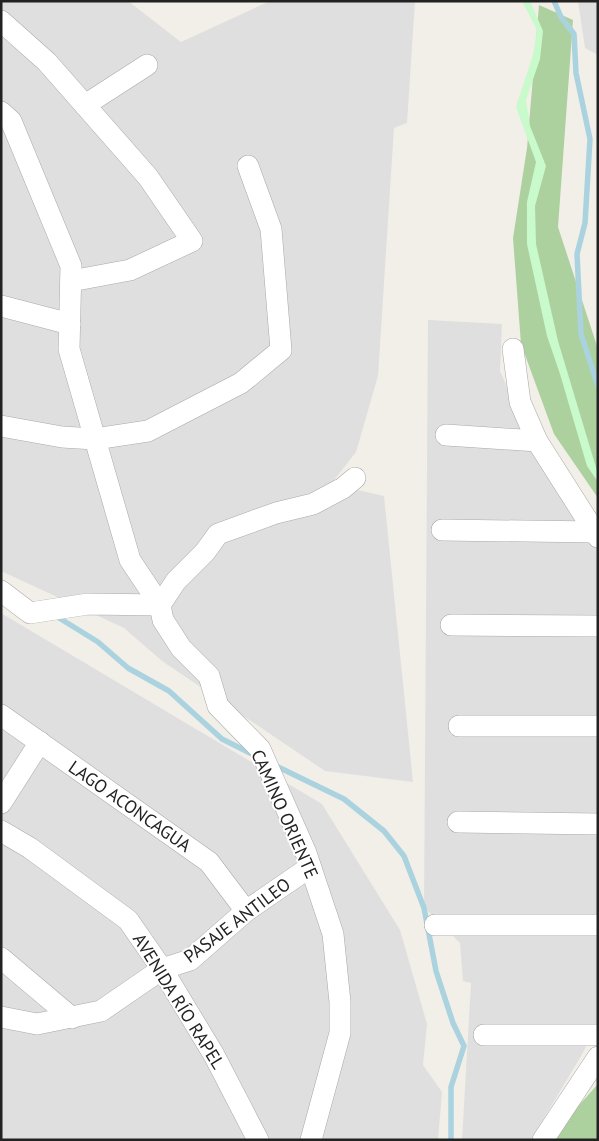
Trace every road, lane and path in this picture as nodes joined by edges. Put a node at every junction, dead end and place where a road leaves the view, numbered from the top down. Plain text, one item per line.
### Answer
1 (1, 21) edge
2 (147, 65) dead end
3 (85, 105) junction
4 (1, 112) edge
5 (248, 166) dead end
6 (70, 280) junction
7 (1, 306) edge
8 (70, 324) junction
9 (512, 349) dead end
10 (1, 426) edge
11 (446, 435) dead end
12 (95, 439) junction
13 (537, 441) junction
14 (355, 478) dead end
15 (442, 530) dead end
16 (596, 534) edge
17 (1, 591) edge
18 (160, 605) junction
19 (451, 625) dead end
20 (598, 626) edge
21 (1, 715) edge
22 (459, 726) dead end
23 (598, 726) edge
24 (40, 742) junction
25 (1, 803) edge
26 (458, 822) dead end
27 (598, 824) edge
28 (1, 831) edge
29 (310, 866) junction
30 (246, 911) junction
31 (435, 925) dead end
32 (598, 925) edge
33 (1, 958) edge
34 (162, 968) junction
35 (1, 1017) edge
36 (72, 1018) junction
37 (598, 1034) edge
38 (484, 1035) dead end
39 (598, 1057) edge
40 (258, 1140) edge
41 (311, 1140) edge
42 (543, 1140) edge

1 - 3 street
2 - 3 street
3 - 6 street
4 - 6 street, CAMINO ORIENTE
5 - 12 street
6 - 8 street, CAMINO ORIENTE
7 - 8 street
8 - 12 street, CAMINO ORIENTE
9 - 13 street
10 - 12 street
11 - 13 street
12 - 18 street, CAMINO ORIENTE
13 - 16 street
14 - 18 street
15 - 16 street
17 - 18 street
18 - 29 street, CAMINO ORIENTE
19 - 20 street
21 - 24 street, LAGO ACONCAGUA
22 - 23 street
24 - 25 street
24 - 30 street, LAGO ACONCAGUA
26 - 27 street
28 - 34 street, AVENIDA RÍO RAPEL
29 - 30 street, PASAJE ANTILEO
29 - 41 street, CAMINO ORIENTE
30 - 34 street, PASAJE ANTILEO
31 - 32 street
33 - 36 street
34 - 36 street, PASAJE ANTILEO
34 - 40 street, AVENIDA RÍO RAPEL
35 - 36 street, PASAJE ANTILEO
37 - 38 street
39 - 42 street

